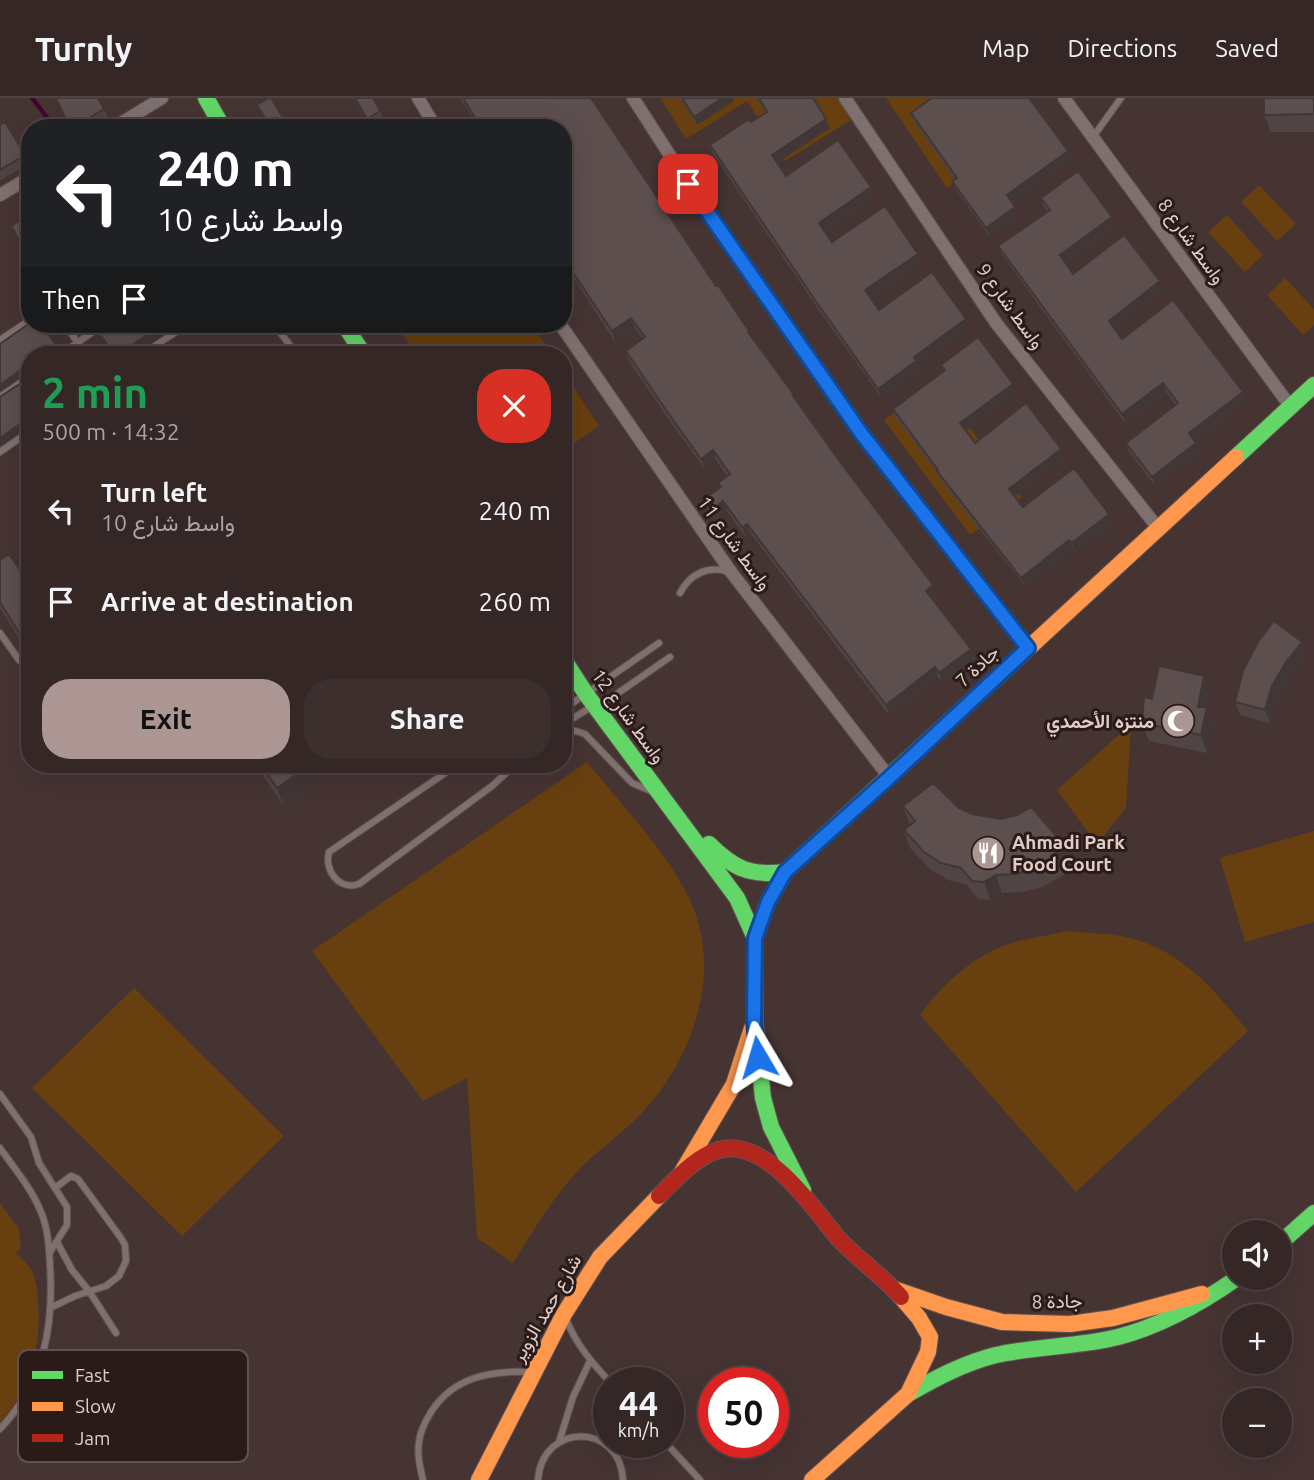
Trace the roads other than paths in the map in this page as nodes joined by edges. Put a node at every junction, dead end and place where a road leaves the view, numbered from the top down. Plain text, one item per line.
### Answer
1 (162, 98) edge
2 (206, 98) edge
3 (418, 98) edge
4 (634, 98) edge
5 (845, 98) edge
6 (1064, 98) edge
7 (1121, 98) edge
8 (128, 119) edge
9 (218, 119) edge
10 (431, 119) edge
11 (1091, 138) junction
12 (21, 182) edge
13 (0, 195) edge
14 (21, 326) edge
15 (71, 333) edge
16 (92, 333) edge
17 (174, 333) edge
18 (566, 333) edge
19 (0, 340) edge
20 (78, 343) junction
21 (74, 346) edge
22 (80, 346) edge
23 (155, 346) edge
24 (21, 382) edge
25 (1314, 385) edge
26 (0, 397) edge
27 (1290, 407) junction
28 (21, 437) edge
29 (0, 452) edge
30 (1158, 528) junction
31 (731, 572) junction
32 (680, 593) dead end
33 (0, 633) edge
34 (659, 643) dead end
35 (1028, 648) junction
36 (670, 657) dead end
37 (21, 662) edge
38 (572, 672) edge
39 (592, 702) junction
40 (572, 707) edge
41 (572, 718) edge
42 (572, 732) edge
43 (445, 773) edge
44 (507, 773) edge
45 (890, 777) junction
46 (662, 796) junction
47 (785, 872) junction
48 (755, 938) junction
49 (754, 1021) junction
50 (0, 1094) edge
51 (0, 1148) edge
52 (678, 1177) junction
53 (55, 1188) junction
54 (806, 1197) junction
55 (1314, 1213) edge
56 (1292, 1232) edge
57 (57, 1242) junction
58 (49, 1254) junction
59 (1222, 1288) joint
60 (894, 1289) junction
61 (89, 1291) junction
62 (50, 1308) junction
63 (564, 1314) junction
64 (116, 1333) dead end
65 (44, 1350) edge
66 (590, 1361) junction
67 (596, 1367) edge
68 (534, 1372) junction
69 (908, 1394) junction
70 (18, 1408) edge
71 (0, 1429) edge
72 (559, 1442) junction
73 (680, 1458) edge
74 (423, 1480) edge
75 (479, 1480) edge
76 (538, 1480) edge
77 (623, 1480) edge
78 (700, 1480) edge
79 (812, 1480) edge

1 - 8 street
2 - 9 main road
3 - 10 street
4 - 35 street
5 - 30 street, واسط شارع 9
6 - 11 street, واسط شارع 8
7 - 11 lane
11 - 27 street, واسط شارع 8
12 - 13 street
14 - 19 lane
15 - 20 lane
16 - 20 lane
17 - 23 lane
18 - 31 street, واسط شارع 11
20 - 21 lane
20 - 22 lane
24 - 26 lane
25 - 27 main road, جادة 7
27 - 30 main road, جادة 7
28 - 29 lane
30 - 35 main road, جادة 7
31 - 32 lane
31 - 45 street, واسط شارع 11
33 - 37 lane
34 - 39 lane
35 - 45 main road, جادة 7
36 - 39 lane
38 - 39 main road, واسط شارع 12
39 - 40 lane
39 - 41 lane
39 - 46 main road, واسط شارع 12
42 - 46 lane
43 - 44 lane
45 - 47 main road, جادة 7
46 - 47 main road, واسط شارع 12
46 - 48 main road, واسط شارع 12
47 - 48 main road, جادة 7
48 - 49 main road, جادة 7
49 - 52 main road, جادة 7
49 - 54 main road, جادة 7
50 - 53 lane
51 - 58 lane
52 - 54 main road
52 - 63 main road, شارع حمد الزوير
53 - 57 lane
53 - 61 lane
54 - 60 main road
55 - 56 main road
57 - 58 lane
57 - 61 lane
58 - 62 lane
59 - 60 main road, جادة 8
59 - 69 main road, جادة 8
60 - 69 main road
61 - 62 lane
61 - 64 lane
62 - 65 lane
63 - 66 lane
63 - 68 main road, شارع حمد الزوير
66 - 67 lane
66 - 72 lane
68 - 74 lane
68 - 75 main road, شارع حمد الزوير
69 - 79 main road
70 - 71 lane
72 - 76 lane
72 - 77 lane
73 - 78 lane

